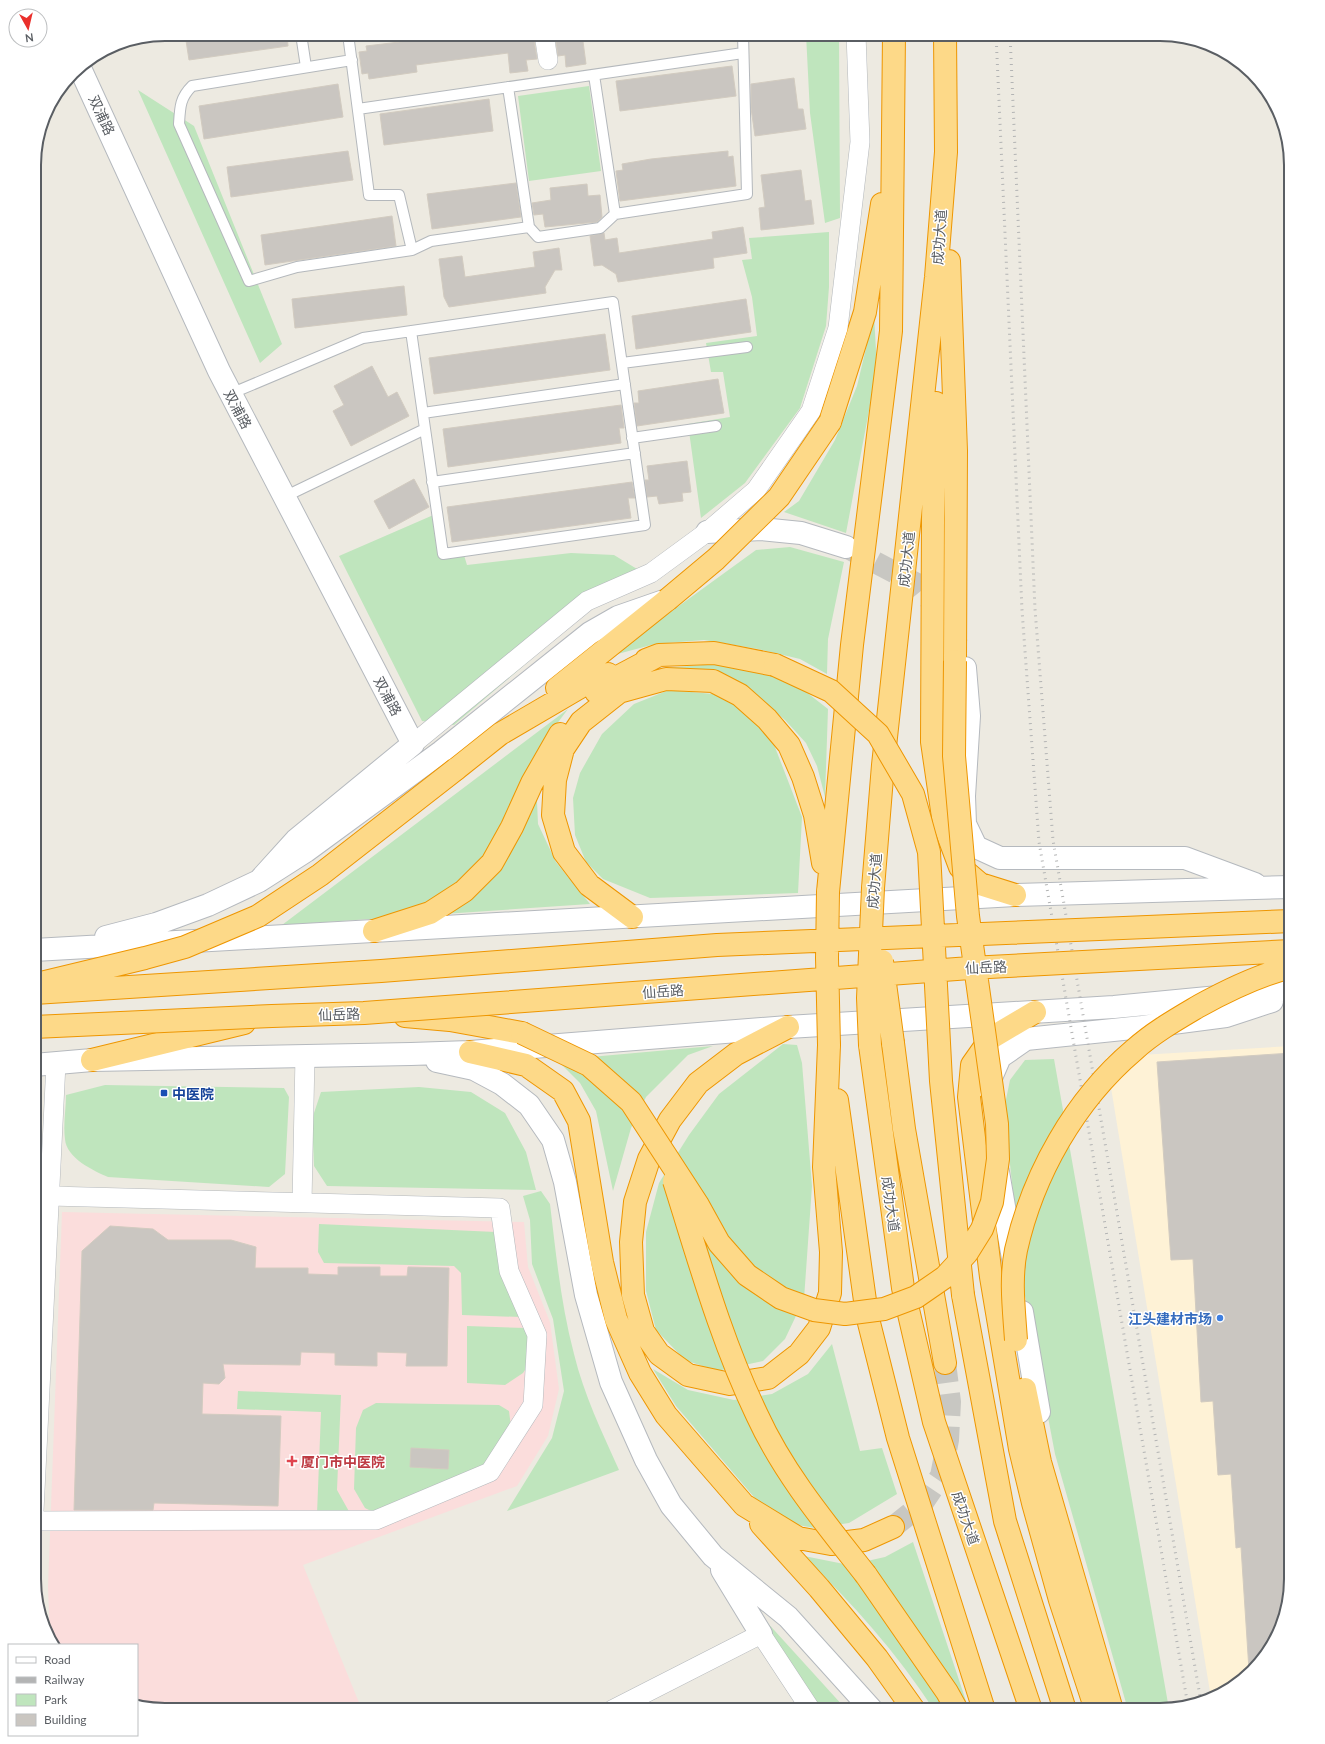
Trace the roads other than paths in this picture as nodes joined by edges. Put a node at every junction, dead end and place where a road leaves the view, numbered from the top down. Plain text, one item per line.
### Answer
1 (302, 41) edge
2 (349, 41) edge
3 (545, 41) edge
4 (743, 41) edge
5 (856, 41) edge
6 (894, 41) edge
7 (944, 41) edge
8 (743, 53) junction
9 (352, 60) junction
10 (548, 60) dead end
11 (306, 67) junction
12 (82, 73) edge
13 (594, 75) junction
14 (508, 87) junction
15 (358, 109) junction
16 (946, 152) junction
17 (893, 162) junction
18 (615, 214) junction
19 (529, 226) junction
20 (412, 250) junction
21 (936, 277) junction
22 (411, 331) junction
23 (747, 347) dead end
24 (622, 363) junction
25 (625, 384) junction
26 (230, 394) junction
27 (423, 414) junction
28 (716, 426) dead end
29 (425, 429) junction
30 (632, 438) junction
31 (635, 453) junction
32 (432, 482) junction
33 (284, 497) junction
34 (707, 532) junction
35 (846, 547) tunnel mouth
36 (667, 600) junction
37 (659, 655) junction
38 (960, 664) junction
39 (500, 734) junction
40 (414, 744) junction
41 (259, 881) junction
42 (1284, 887) edge
43 (873, 888) junction
44 (1265, 888) junction
45 (828, 892) junction
46 (1015, 895) junction
47 (632, 917) junction
48 (1284, 921) edge
49 (374, 931) junction
50 (67, 949) junction
51 (41, 950) edge
52 (1284, 951) edge
53 (1284, 969) edge
54 (41, 982) edge
55 (1284, 991) edge
56 (41, 993) edge
57 (1284, 997) edge
58 (1035, 1012) junction
59 (364, 1013) junction
60 (272, 1016) junction
61 (41, 1027) edge
62 (788, 1027) junction
63 (829, 1045) junction
64 (470, 1052) junction
65 (411, 1054) junction
66 (305, 1056) junction
67 (92, 1060) junction
68 (56, 1063) junction
69 (41, 1064) edge
70 (664, 1152) junction
71 (50, 1196) junction
72 (302, 1202) junction
73 (945, 1363) tunnel mouth
74 (41, 1373) edge
75 (744, 1505) junction
76 (41, 1521) edge
77 (894, 1527) tunnel mouth
78 (713, 1556) junction
79 (760, 1634) junction
80 (626, 1703) edge
81 (806, 1703) edge
82 (866, 1703) edge
83 (909, 1703) edge
84 (953, 1703) edge
85 (982, 1703) edge
86 (1029, 1703) edge
87 (1063, 1703) edge
88 (1094, 1703) edge
89 (1110, 1703) edge
90 (1118, 1703) edge

1 - 11 lane
2 - 9 lane
3 - 10 street
4 - 8 lane
5 - 34 street
6 - 17 highway
7 - 16 highway, 成功大道
8 - 13 lane
8 - 18 lane
9 - 11 lane
9 - 15 lane
11 - 20 lane
12 - 26 main road, 双浦路
13 - 14 lane
13 - 18 lane
14 - 15 lane
14 - 19 lane
15 - 20 lane
16 - 21 highway, 成功大道
16 - 38 highway
17 - 36 highway, bridge
17 - 45 highway
18 - 19 lane
19 - 20 lane
21 - 43 highway, 成功大道
21 - 46 highway
22 - 24 lane
22 - 26 lane
22 - 27 lane
23 - 24 lane
24 - 25 lane
25 - 27 lane
25 - 30 lane
26 - 33 main road, 双浦路
27 - 29 lane
28 - 30 lane
29 - 32 lane
29 - 33 lane
30 - 31 lane
31 - 32 lane
31 - 32 lane
33 - 40 main road, 双浦路
34 - 35 main road
34 - 40 street
36 - 39 highway
36 - 41 main road
37 - 39 highway
37 - 49 highway
37 - 87 highway, bridge
38 - 44 main road
38 - 70 highway, bridge
39 - 54 highway, bridge
40 - 41 main road
41 - 50 main road
42 - 44 main road
43 - 73 highway, bridge
43 - 86 highway, 成功大道, bridge
44 - 46 main road
45 - 47 highway
45 - 63 highway, bridge
46 - 47 main road
47 - 49 main road
48 - 56 highway, bridge
49 - 50 main road
50 - 51 main road
52 - 59 highway, 仙岳路, bridge
53 - 89 highway, bridge
55 - 58 main road
57 - 90 main road
58 - 62 main road
58 - 88 highway
59 - 60 highway, 仙岳路, bridge
59 - 70 highway, bridge
60 - 61 highway, 仙岳路, bridge
60 - 67 highway
62 - 63 highway
62 - 64 main road
63 - 85 highway
64 - 65 main road
64 - 75 highway
65 - 66 main road
65 - 78 main road
66 - 67 main road
66 - 72 street
67 - 68 main road
68 - 69 main road
68 - 71 street
70 - 84 highway, bridge
71 - 72 street
71 - 74 street
72 - 76 street
75 - 77 highway
75 - 83 highway
78 - 79 main road
78 - 82 main road
79 - 80 street
79 - 81 street

